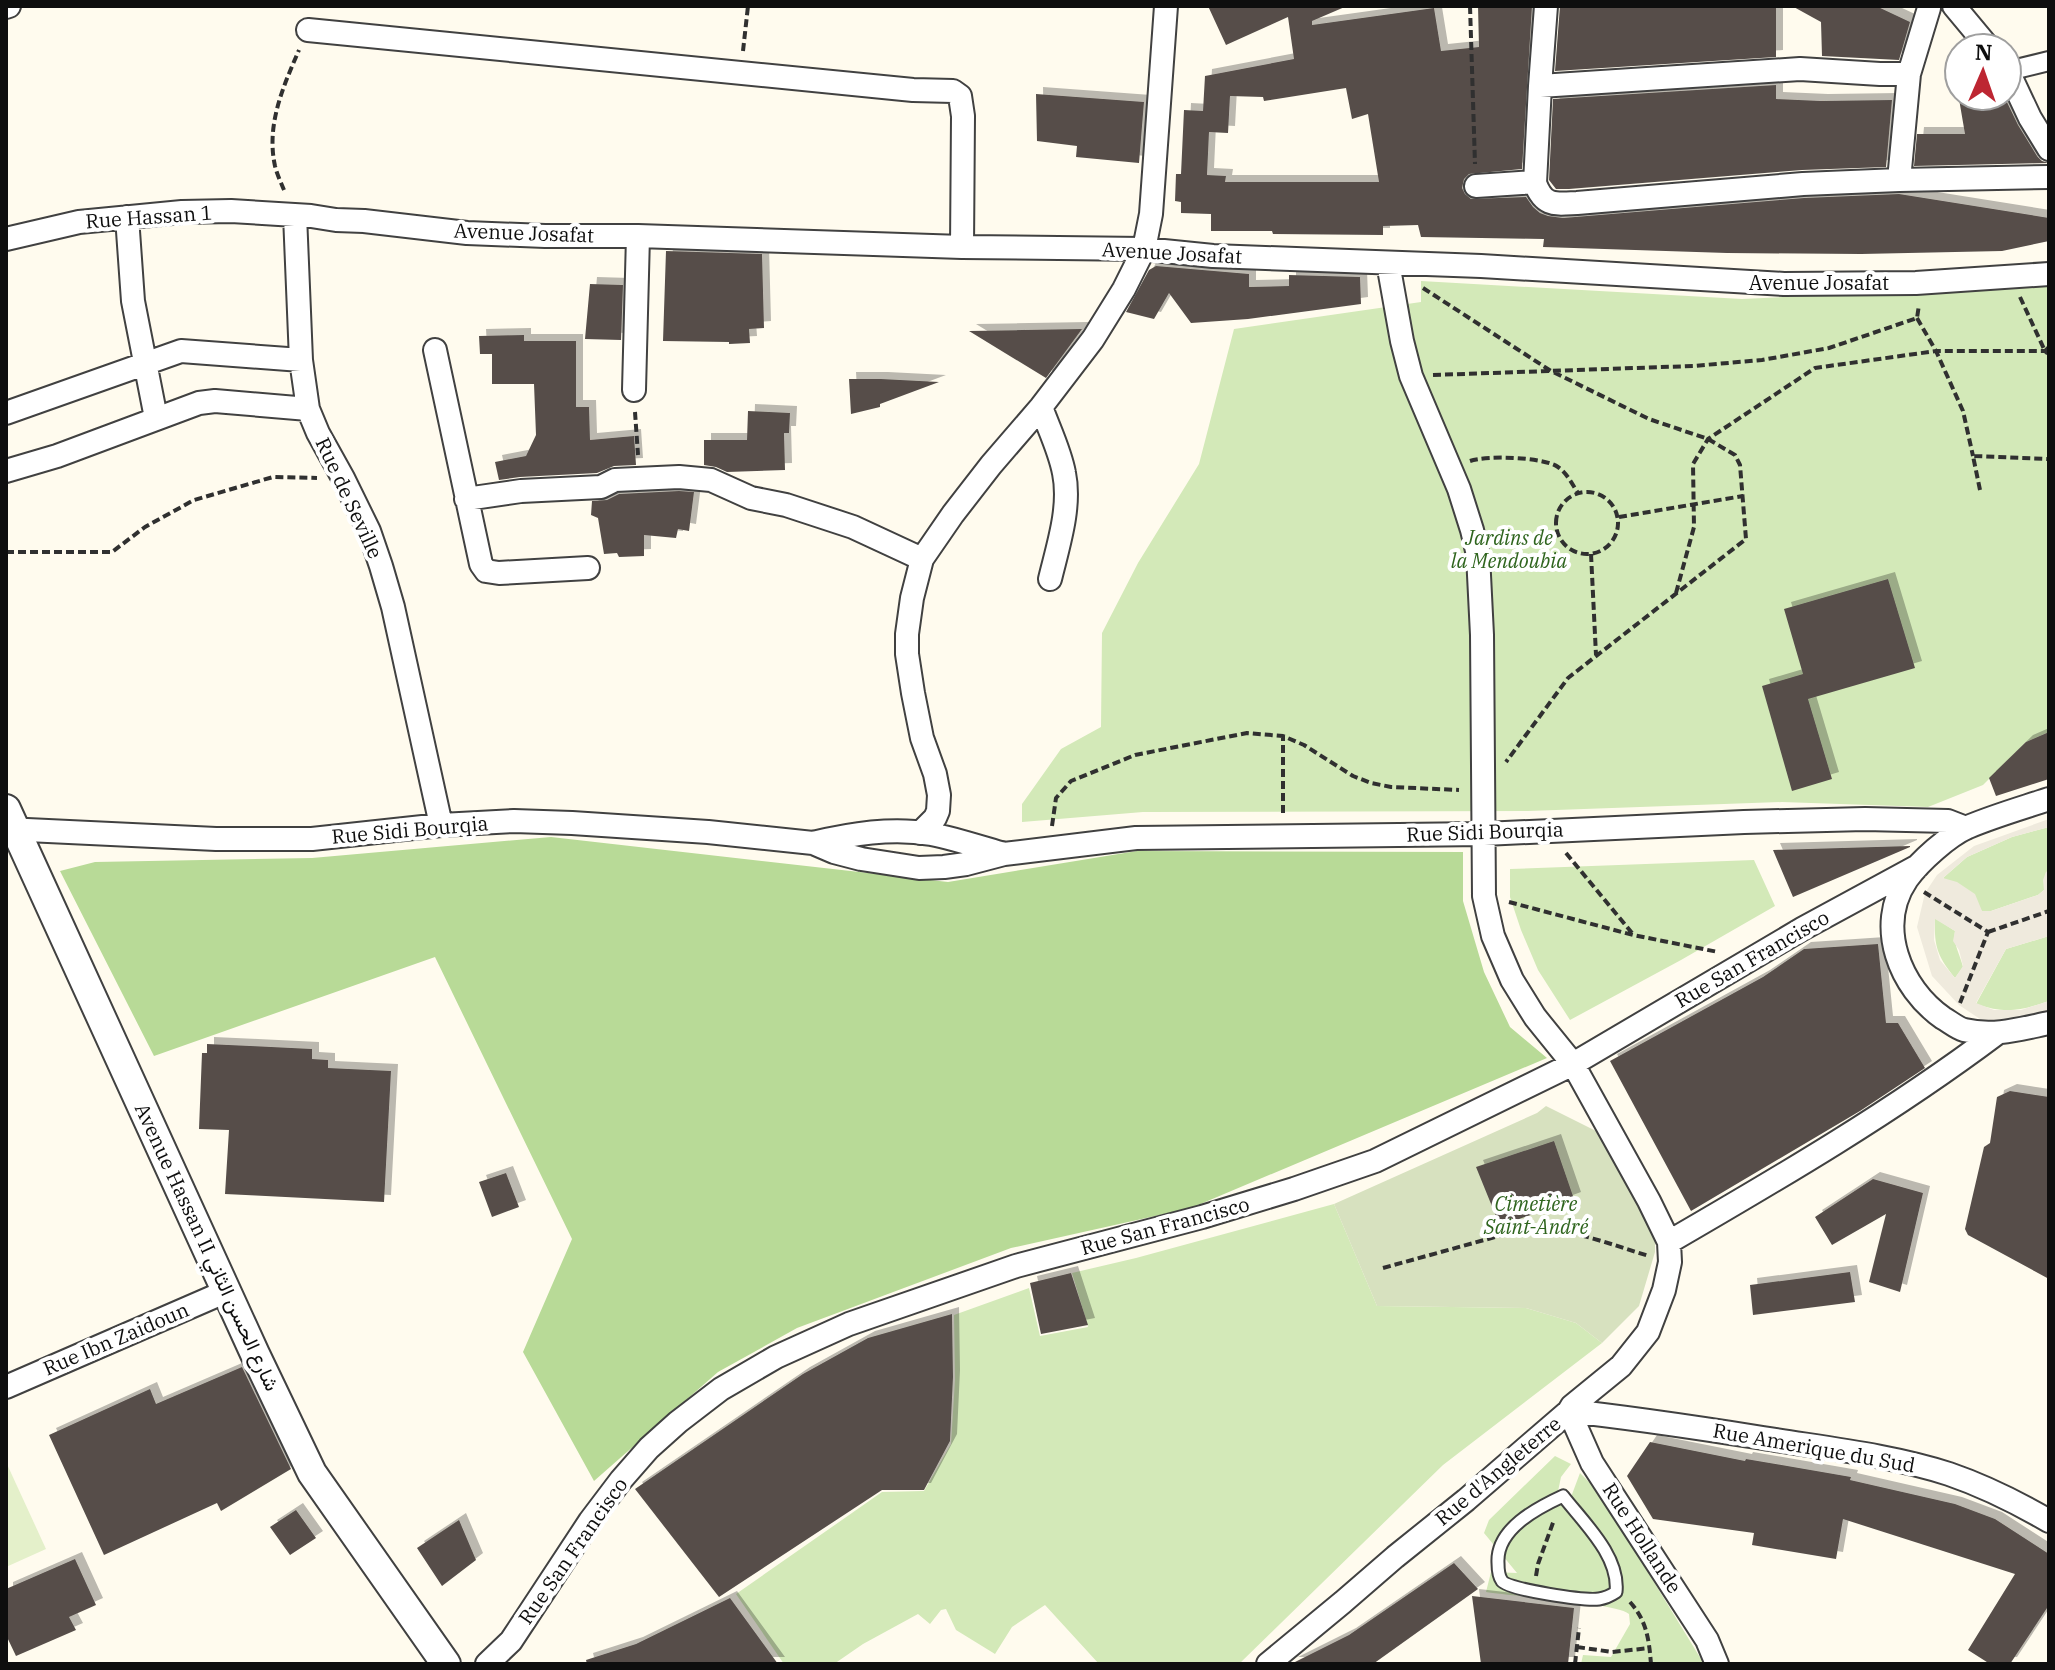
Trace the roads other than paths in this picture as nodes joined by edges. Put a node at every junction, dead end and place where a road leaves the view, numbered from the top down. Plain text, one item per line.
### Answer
1 (1166, 6) edge
2 (1546, 6) edge
3 (1926, 7) edge
4 (1957, 10) edge
5 (308, 30) road end
6 (1976, 32) edge
7 (2049, 61) edge
8 (2023, 67) edge
9 (1909, 74) junction
10 (1540, 86) junction
11 (2023, 103) edge
12 (2049, 149) edge
13 (2049, 177) edge
14 (1899, 180) junction
15 (1535, 182) junction
16 (1476, 186) road end
17 (295, 215) junction
18 (127, 217) junction
19 (638, 236) junction
20 (6, 239) edge
21 (962, 247) junction
22 (1144, 249) junction
23 (1388, 265) junction
24 (2049, 274) edge
25 (435, 350) dead end
26 (301, 360) junction
27 (145, 363) junction
28 (634, 390) road end
29 (1041, 407) junction
30 (308, 409) junction
31 (6, 413) edge
32 (156, 418) junction
33 (6, 471) edge
34 (466, 499) junction
35 (922, 559) junction
36 (588, 568) dead end
37 (1050, 579) dead end
38 (2049, 799) edge
39 (10, 822) edge
40 (441, 825) junction
41 (1966, 828) junction
42 (920, 833) junction
43 (1484, 834) junction
44 (813, 843) junction
45 (1004, 854) junction
46 (1912, 873) junction
47 (2049, 1023) edge
48 (1996, 1034) junction
49 (1573, 1064) junction
50 (1670, 1252) junction
51 (227, 1291) junction
52 (6, 1387) edge
53 (1569, 1411) junction
54 (2049, 1521) edge
55 (1616, 1592) joint
56 (446, 1664) edge
57 (487, 1664) edge
58 (1268, 1664) edge
59 (1717, 1664) edge

1 - 22 street
2 - 10 street
3 - 4 street
3 - 9 street
4 - 6 street
5 - 21 street
7 - 8 street
9 - 10 street
9 - 14 street
10 - 15 street
11 - 12 street
13 - 14 street
14 - 15 street
15 - 16 street
17 - 18 street, Rue Hassan 1
17 - 19 street, Avenue Josafat
17 - 26 street, Rue de Seville
18 - 20 street, Rue Hassan 1
18 - 27 street
19 - 21 street, Avenue Josafat
19 - 28 street
21 - 22 street, Avenue Josafat
22 - 23 street, Avenue Josafat
22 - 29 street
23 - 24 street, Avenue Josafat
23 - 43 street
25 - 34 street
26 - 27 street
26 - 30 street, Rue de Seville
27 - 31 street
27 - 32 street
29 - 35 street
29 - 37 street
30 - 32 street
30 - 40 street, Rue de Seville
32 - 33 street
34 - 35 street
34 - 36 street
35 - 42 street
38 - 41 street
39 - 40 street, Rue Sidi Bourqia
39 - 51 street, Avenue Hassan II شارع الحسن الثاني
40 - 44 street, Rue Sidi Bourqia
41 - 43 street, Rue Sidi Bourqia
41 - 46 street, Rue San Francisco
42 - 44 street, Rue Sidi Bourqia
42 - 45 street, Rue Sidi Bourqia
43 - 45 street, Rue Sidi Bourqia
43 - 49 street
44 - 45 street, Rue Sidi Bourqia
46 - 48 street
46 - 49 street, Rue San Francisco
47 - 48 street
48 - 50 street
49 - 50 street
49 - 57 street, Rue San Francisco
50 - 53 street, Rue d'Angleterre
51 - 52 street, Rue Ibn Zaidoun
51 - 56 street, Avenue Hassan II شارع الحسن الثاني
53 - 54 street, Rue Amerique du Sud
53 - 58 street, Rue d'Angleterre
53 - 59 street, Rue Hollande
55 - 55 lane

